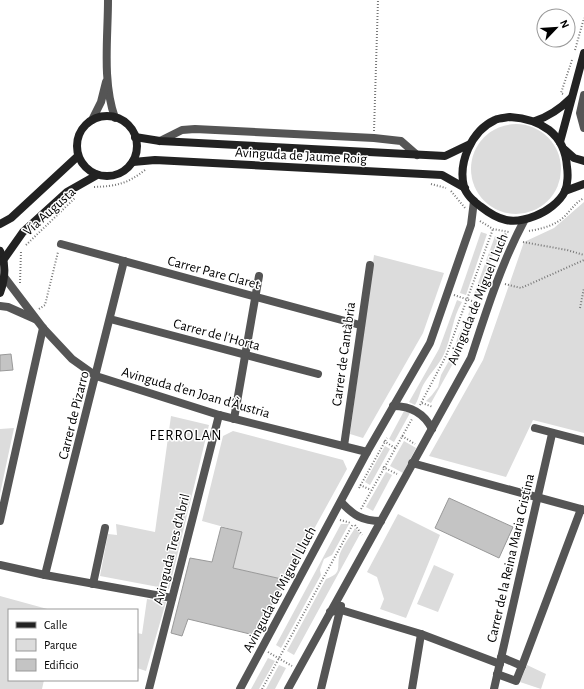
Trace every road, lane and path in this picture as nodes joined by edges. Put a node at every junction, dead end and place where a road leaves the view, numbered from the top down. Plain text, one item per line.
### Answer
1 (108, 0) edge
2 (378, 0) edge
3 (584, 53) edge
4 (108, 73) junction
5 (584, 95) edge
6 (571, 98) junction
7 (115, 118) junction
8 (92, 120) junction
9 (535, 121) junction
10 (584, 128) edge
11 (135, 137) junction
12 (374, 138) junction
13 (160, 141) junction
14 (470, 144) junction
15 (561, 145) junction
16 (417, 155) junction
17 (78, 156) junction
18 (584, 160) edge
19 (133, 162) junction
20 (146, 169) dead end
21 (97, 175) junction
22 (423, 184) dead end
23 (584, 184) edge
24 (464, 188) junction
25 (88, 190) dead end
26 (565, 190) junction
27 (76, 198) dead end
28 (584, 198) edge
29 (474, 201) junction
30 (473, 217) junction
31 (524, 221) junction
32 (0, 224) edge
33 (493, 229) junction
34 (506, 232) junction
35 (518, 232) junction
36 (514, 240) junction
37 (60, 244) joint
38 (501, 247) dead end
39 (2, 255) edge
40 (584, 255) edge
41 (584, 260) edge
42 (124, 261) junction
43 (370, 265) dead end
44 (259, 276) dead end
45 (5, 278) junction
46 (498, 282) junction
47 (584, 288) edge
48 (0, 293) edge
49 (448, 293) junction
50 (16, 294) junction
51 (256, 297) junction
52 (482, 297) dead end
53 (468, 300) junction
54 (484, 305) junction
55 (0, 306) edge
56 (580, 308) dead end
57 (38, 309) dead end
58 (477, 311) dead end
59 (110, 319) junction
60 (38, 320) junction
61 (360, 325) junction
62 (43, 328) junction
63 (245, 356) junction
64 (318, 374) dead end
65 (96, 376) junction
66 (436, 402) dead end
67 (422, 403) junction
68 (392, 406) junction
69 (417, 411) junction
70 (219, 415) junction
71 (234, 419) junction
72 (535, 428) dead end
73 (432, 429) junction
74 (552, 434) junction
75 (376, 436) junction
76 (402, 436) junction
77 (584, 441) edge
78 (344, 446) junction
79 (395, 448) junction
80 (421, 448) junction
81 (367, 452) junction
82 (412, 463) junction
83 (384, 467) junction
84 (393, 480) dead end
85 (352, 481) junction
86 (371, 490) junction
87 (537, 498) junction
88 (341, 502) junction
89 (582, 509) edge
90 (340, 520) dead end
91 (355, 520) junction
92 (0, 521) edge
93 (381, 521) junction
94 (105, 528) dead end
95 (363, 534) dead end
96 (0, 565) edge
97 (45, 575) junction
98 (93, 584) junction
99 (343, 592) junction
100 (172, 598) junction
101 (341, 610) junction
102 (330, 612) junction
103 (421, 634) junction
104 (268, 652) dead end
105 (279, 658) junction
106 (500, 661) junction
107 (291, 665) dead end
108 (522, 666) junction
109 (497, 674) junction
110 (149, 689) edge
111 (240, 689) edge
112 (262, 689) edge
113 (288, 689) edge
114 (321, 689) edge
115 (412, 689) edge
116 (494, 689) edge

1 - 4 street
2 - 12 path
3 - 6 main road
4 - 7 street
4 - 8 street
5 - 10 street
6 - 9 main road
6 - 15 main road
7 - 8 main road
7 - 11 main road
8 - 17 main road
9 - 14 main road
9 - 15 main road
11 - 13 main road, Avinguda de Jaume Roig
11 - 19 main road
12 - 13 street, Avinguda de Jaume Roig
12 - 16 street, Avinguda de Jaume Roig
13 - 16 main road, Avinguda de Jaume Roig
14 - 16 main road, Avinguda de Jaume Roig
14 - 24 main road
15 - 18 main road
15 - 26 main road
17 - 21 main road
17 - 32 main road
19 - 21 main road
19 - 24 main road, Avinguda de Jaume Roig
20 - 25 path, Vía Augusta
21 - 39 main road
22 - 30 path
23 - 26 main road
24 - 29 main road
26 - 31 main road
27 - 50 path, Vía Augusta
28 - 35 path
29 - 30 street, Avinguda de Miguel Lluch
29 - 31 main road
30 - 33 path
30 - 49 street, Avinguda de Miguel Lluch
31 - 35 street, Avinguda de Miguel Lluch
33 - 34 path
33 - 53 path
34 - 35 path
34 - 38 path
35 - 36 street, Avinguda de Miguel Lluch
36 - 40 path
36 - 46 street, Avinguda de Miguel Lluch
37 - 42 street, Carrer Pare Claret
37 - 57 path
39 - 45 main road
41 - 46 path
42 - 51 street, Carrer Pare Claret
42 - 59 street, Carrer de Pizarro
43 - 61 street, Carrer de Cantàbria
44 - 51 street
45 - 48 main road
45 - 50 street, Avinguda d'en Joan d'Àustria
46 - 54 street, Avinguda de Miguel Lluch
47 - 56 path
49 - 53 path
49 - 68 street, Avinguda de Miguel Lluch
50 - 60 street, Avinguda d'en Joan d'Àustria
51 - 61 street, Carrer Pare Claret
51 - 63 street
52 - 54 path
53 - 54 path
53 - 67 path
54 - 58 path
54 - 73 street, Avinguda de Miguel Lluch
55 - 60 street
59 - 63 street, Carrer de l'Horta
59 - 65 street, Carrer de Pizarro
60 - 62 street, Avinguda d'en Joan d'Àustria
61 - 78 street, Carrer de Cantàbria
62 - 65 street, Avinguda d'en Joan d'Àustria
62 - 92 street
63 - 64 street, Carrer de l'Horta
63 - 71 street
65 - 70 street, Avinguda d'en Joan d'Àustria
65 - 97 street, Carrer de Pizarro
66 - 67 path
67 - 69 path
68 - 69 street
68 - 75 street, Avinguda de Miguel Lluch
69 - 73 street
69 - 76 path
70 - 71 street, Avinguda d'en Joan d'Àustria
70 - 100 street, Avinguda Tres d'Abril
71 - 78 street, Avinguda d'en Joan d'Àustria
72 - 74 street
73 - 80 street, Avinguda de Miguel Lluch
74 - 77 street
74 - 87 street, Carrer de la Reina Maria Cristina
75 - 79 path
75 - 81 street, Avinguda de Miguel Lluch
76 - 79 path
76 - 80 path
78 - 81 street, Avinguda d'en Joan d'Àustria
79 - 83 path
80 - 82 street, Avinguda de Miguel Lluch
81 - 85 street, Avinguda de Miguel Lluch
82 - 87 street
82 - 93 street, Avinguda de Miguel Lluch
83 - 84 path
83 - 86 path
85 - 86 path
85 - 88 street, Avinguda de Miguel Lluch
86 - 91 path
87 - 89 street
87 - 106 street, Carrer de la Reina Maria Cristina
88 - 91 street
88 - 111 street, Avinguda de Miguel Lluch
89 - 108 street
90 - 91 path
91 - 93 street
91 - 95 path
91 - 105 path
93 - 99 street, Avinguda de Miguel Lluch
94 - 98 street
96 - 97 street
97 - 98 street
98 - 100 street
99 - 101 street
99 - 102 street, Avinguda de Miguel Lluch
100 - 110 street, Avinguda Tres d'Abril
101 - 102 street
101 - 103 street
101 - 114 street
102 - 113 street, Avinguda de Miguel Lluch
103 - 106 street
103 - 115 street
104 - 105 path
105 - 107 path
105 - 112 path
106 - 108 street
106 - 109 street, Carrer de la Reina Maria Cristina
108 - 109 street
109 - 116 street, Carrer de la Reina Maria Cristina

